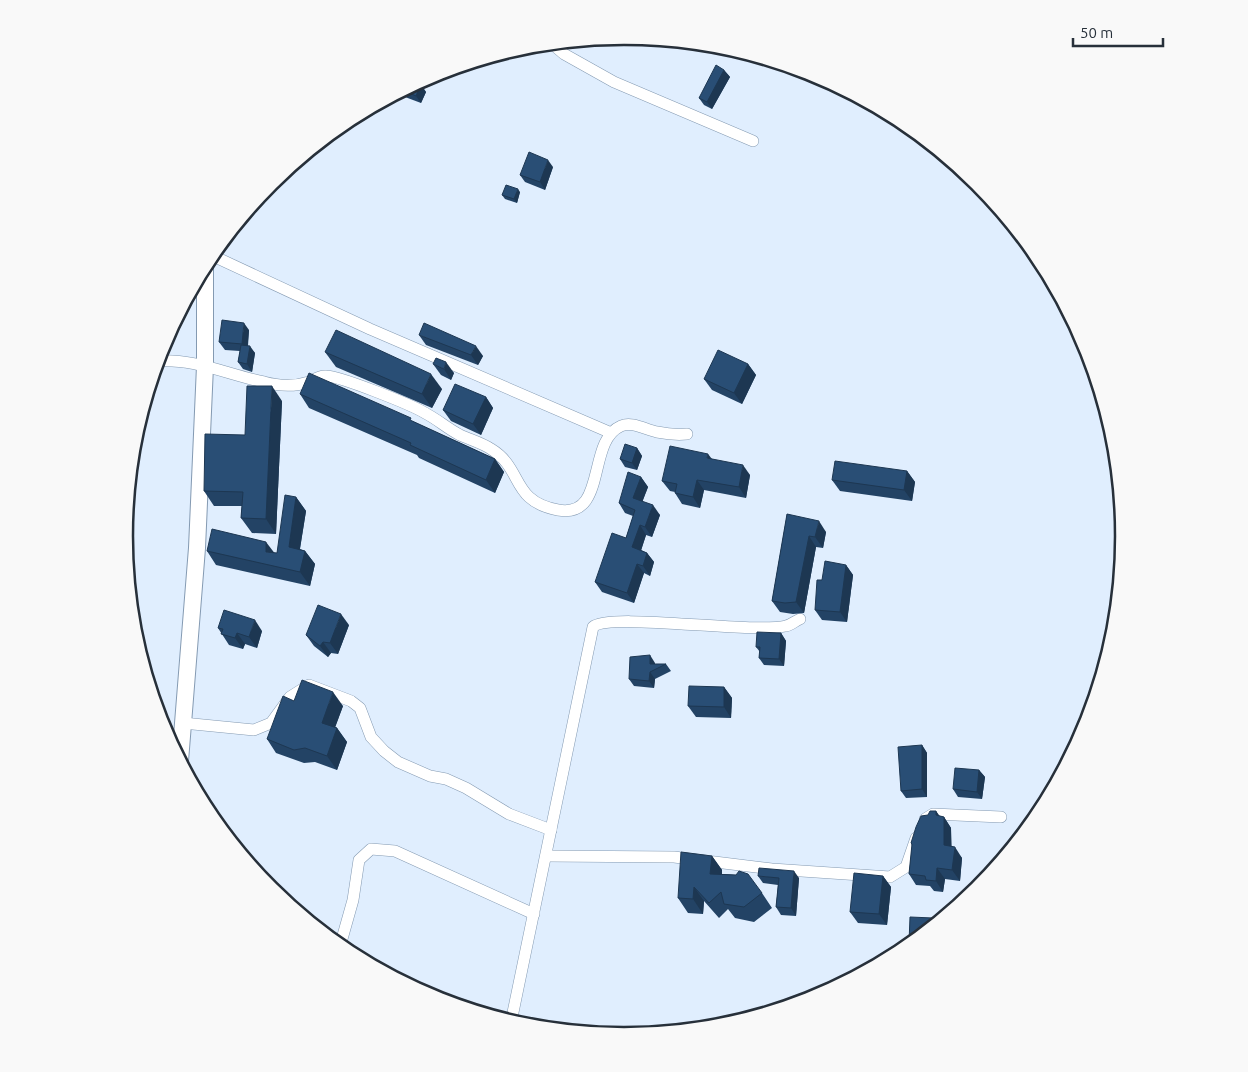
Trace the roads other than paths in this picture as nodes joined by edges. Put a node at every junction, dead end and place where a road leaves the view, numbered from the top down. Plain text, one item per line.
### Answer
1 (558, 49) edge
2 (753, 141) dead end
3 (219, 258) edge
4 (205, 280) edge
5 (165, 361) edge
6 (205, 366) junction
7 (610, 432) junction
8 (687, 434) dead end
9 (800, 619) dead end
10 (183, 723) junction
11 (181, 747) edge
12 (1001, 817) dead end
13 (551, 830) junction
14 (546, 856) junction
15 (534, 914) junction
16 (342, 938) edge
17 (513, 1014) edge

1 - 2 street
3 - 7 street
4 - 6 street
5 - 6 street
6 - 7 street
6 - 10 street
7 - 8 street
9 - 13 street
10 - 11 street
10 - 13 street
12 - 14 street
13 - 14 street
14 - 15 street
15 - 16 street
15 - 17 street

